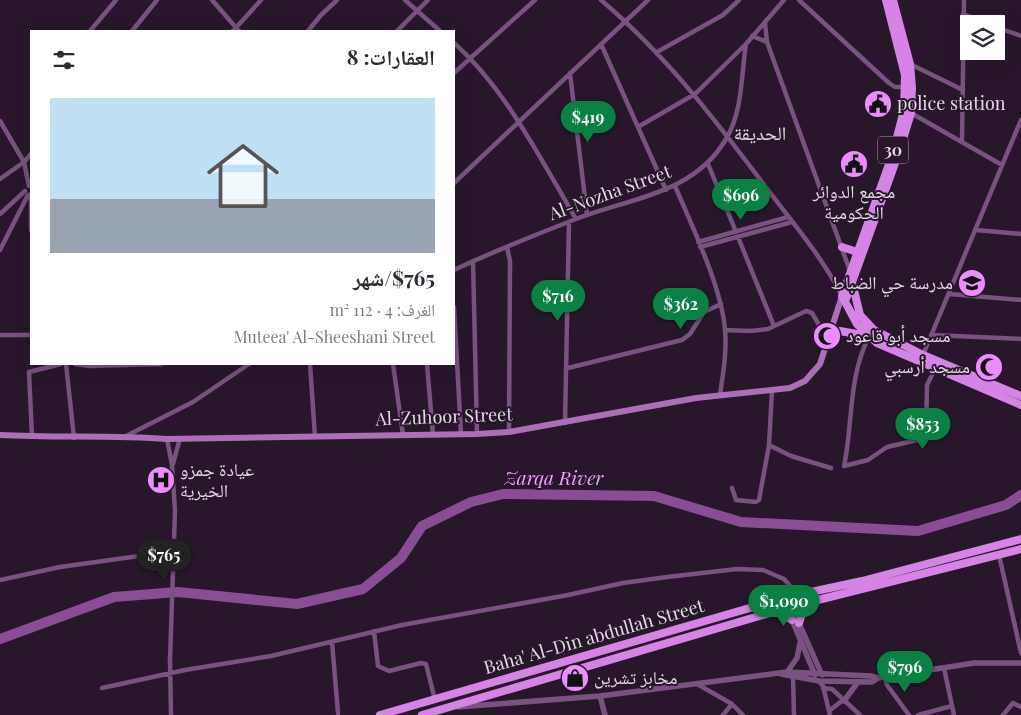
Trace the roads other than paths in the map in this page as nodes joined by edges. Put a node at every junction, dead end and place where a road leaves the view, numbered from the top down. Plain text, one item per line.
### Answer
1 (116, 0) edge
2 (157, 0) edge
3 (212, 0) edge
4 (261, 0) edge
5 (337, 0) edge
6 (405, 0) edge
7 (428, 0) edge
8 (535, 0) edge
9 (601, 0) edge
10 (648, 0) edge
11 (740, 0) edge
12 (784, 0) edge
13 (799, 0) edge
14 (886, 0) edge
15 (893, 0) edge
16 (964, 0) edge
17 (417, 12) junction
18 (964, 14) joint
19 (625, 21) junction
20 (764, 23) junction
21 (91, 30) edge
22 (133, 30) edge
23 (236, 30) edge
24 (309, 30) edge
25 (398, 30) edge
26 (439, 30) edge
27 (1005, 30) edge
28 (752, 36) junction
29 (1021, 36) edge
30 (767, 42) junction
31 (455, 44) edge
32 (601, 44) junction
33 (746, 44) junction
34 (657, 52) junction
35 (470, 58) junction
36 (910, 64) junction
37 (455, 72) edge
38 (570, 73) junction
39 (906, 86) junction
40 (962, 90) junction
41 (695, 94) junction
42 (911, 113) junction
43 (1021, 120) edge
44 (0, 121) edge
45 (518, 122) junction
46 (638, 127) junction
47 (727, 138) junction
48 (962, 141) junction
49 (30, 155) edge
50 (24, 162) junction
51 (708, 164) junction
52 (1002, 165) junction
53 (0, 179) edge
54 (455, 182) edge
55 (30, 186) edge
56 (675, 186) junction
57 (666, 190) junction
58 (29, 194) edge
59 (0, 214) edge
60 (587, 215) junction
61 (788, 217) junction
62 (576, 219) junction
63 (569, 222) junction
64 (792, 222) junction
65 (976, 230) junction
66 (1021, 234) edge
67 (737, 235) junction
68 (698, 242) junction
69 (507, 247) junction
70 (700, 247) junction
71 (842, 247) junction
72 (0, 250) edge
73 (858, 252) junction
74 (472, 261) junction
75 (455, 270) edge
76 (850, 272) junction
77 (852, 283) junction
78 (948, 294) junction
79 (843, 298) junction
80 (1021, 300) edge
81 (721, 304) junction
82 (455, 325) edge
83 (774, 326) junction
84 (832, 329) junction
85 (725, 330) junction
86 (931, 334) junction
87 (30, 335) edge
88 (0, 336) edge
89 (868, 337) junction
90 (1021, 339) edge
91 (923, 355) junction
92 (57, 365) edge
93 (66, 365) edge
94 (82, 365) edge
95 (126, 365) edge
96 (248, 365) edge
97 (310, 365) edge
98 (393, 365) edge
99 (427, 365) edge
100 (568, 368) junction
101 (935, 369) junction
102 (772, 391) junction
103 (720, 395) junction
104 (1021, 403) edge
105 (565, 423) junction
106 (509, 432) junction
107 (461, 434) junction
108 (477, 434) junction
109 (0, 435) edge
110 (403, 435) junction
111 (433, 435) junction
112 (126, 436) junction
113 (32, 437) junction
114 (315, 437) junction
115 (74, 438) junction
116 (167, 438) junction
117 (180, 438) junction
118 (768, 445) junction
119 (172, 465) junction
120 (831, 468) dead end
121 (732, 488) dead end
122 (1021, 539) edge
123 (1021, 549) edge
124 (175, 551) junction
125 (999, 555) junction
126 (0, 580) edge
127 (791, 596) junction
128 (810, 602) junction
129 (792, 606) junction
130 (777, 611) junction
131 (795, 621) junction
132 (374, 631) junction
133 (800, 641) junction
134 (332, 642) junction
135 (1021, 653) edge
136 (1021, 663) edge
137 (944, 668) junction
138 (170, 673) junction
139 (784, 673) junction
140 (818, 674) junction
141 (794, 678) junction
142 (878, 678) junction
143 (885, 678) junction
144 (858, 682) junction
145 (696, 683) junction
146 (822, 684) junction
147 (102, 688) dead end
148 (600, 696) junction
149 (435, 700) junction
150 (844, 700) junction
151 (732, 704) junction
152 (952, 706) junction
153 (1021, 707) edge
154 (446, 710) edge
155 (338, 713) dead end
156 (829, 713) edge
157 (172, 715) edge
158 (380, 715) edge
159 (422, 715) edge
160 (605, 715) edge
161 (724, 715) edge
162 (743, 715) edge
163 (794, 715) edge
164 (860, 715) edge
165 (909, 715) edge
166 (918, 715) edge
167 (954, 715) edge
168 (1003, 715) edge

1 - 21 street
2 - 22 street
3 - 23 street
4 - 23 street
5 - 24 street
6 - 17 street
7 - 17 street
8 - 35 street
9 - 19 street
10 - 19 street
11 - 34 street
12 - 20 street
13 - 39 street
14 - 39 main road, 30
15 - 36 main road, 30
16 - 18 street
17 - 25 street
17 - 26 street
18 - 40 street
19 - 32 street
19 - 34 street
20 - 28 street
20 - 30 street
27 - 29 street
28 - 30 street
28 - 33 street
30 - 71 street
31 - 35 street
32 - 38 street
32 - 46 street
33 - 41 street
33 - 47 street, Al-Nozha Street
34 - 41 street
35 - 37 street
35 - 45 street
36 - 40 street
36 - 42 main road, 30
38 - 45 street
38 - 60 street
39 - 73 main road, 30
40 - 48 street
41 - 46 street
41 - 47 street
42 - 48 street
42 - 77 main road, 30
43 - 52 street
44 - 50 street
45 - 54 street
45 - 62 street
46 - 57 street
47 - 51 street, Al-Nozha Street
47 - 61 street
48 - 52 street
49 - 50 street
50 - 53 street
50 - 55 street
51 - 56 street, Al-Nozha Street
51 - 67 street
52 - 65 street
55 - 58 street
56 - 57 street, Al-Nozha Street
56 - 68 street
57 - 60 street, Al-Nozha Street
58 - 59 street
58 - 72 street
60 - 62 street, Al-Nozha Street
61 - 64 street
61 - 67 street
62 - 63 street, Al-Nozha Street
63 - 69 street, Al-Nozha Street
63 - 100 street
64 - 67 street
64 - 79 street
65 - 66 street
65 - 78 street
67 - 68 street
67 - 70 street
67 - 83 street
68 - 70 street
69 - 74 street, Al-Nozha Street
69 - 106 street
70 - 81 street
71 - 73 main road
71 - 76 street
73 - 76 main road, 30
74 - 75 street, Al-Nozha Street
74 - 108 street
76 - 77 main road
76 - 79 main road, 30
77 - 79 main road, 30
77 - 91 main road
78 - 80 street
78 - 86 street
79 - 84 main road, Al-Zuhoor Street
79 - 89 main road
81 - 85 street
81 - 100 street
82 - 107 street
83 - 84 street
83 - 85 street
84 - 89 main road
84 - 102 main road, Al-Zuhoor Street
85 - 103 street
86 - 90 street
86 - 91 street
87 - 88 street
89 - 101 main road
89 - 101 street
91 - 104 main road
92 - 113 street
93 - 115 street
94 - 95 street
96 - 112 street
97 - 114 street
98 - 110 street
99 - 111 street
100 - 105 street
101 - 104 main road
102 - 103 main road, Al-Zuhoor Street
102 - 118 street
103 - 105 main road, Al-Zuhoor Street
105 - 106 main road, Al-Zuhoor Street
106 - 108 main road, Al-Zuhoor Street
107 - 108 main road, Al-Zuhoor Street
107 - 111 main road, Al-Zuhoor Street
109 - 113 main road, Al-Zuhoor Street
110 - 111 main road, Al-Zuhoor Street
110 - 114 main road, Al-Zuhoor Street
112 - 115 main road, Al-Zuhoor Street
112 - 116 main road, Al-Zuhoor Street
113 - 115 main road, Al-Zuhoor Street
114 - 117 main road, Al-Zuhoor Street
116 - 117 main road, Al-Zuhoor Street
116 - 119 street
117 - 119 street
118 - 120 street
118 - 121 street
119 - 124 street
122 - 127 main road, Baha' Al-Din abdullah Street
123 - 125 main road, Baha' Al-Din abdullah Street
124 - 126 street
124 - 138 street
125 - 128 main road, Baha' Al-Din abdullah Street
125 - 135 street
127 - 129 street
127 - 132 street
127 - 149 main road, Baha' Al-Din abdullah Street
128 - 129 main road, Baha' Al-Din abdullah Street
128 - 131 main road
129 - 130 main road, Baha' Al-Din abdullah Street
129 - 131 street
130 - 131 main road
130 - 154 main road, Baha' Al-Din abdullah Street
131 - 133 street
131 - 140 street
132 - 134 street
132 - 149 street
133 - 139 street
133 - 140 street
134 - 138 street
134 - 155 street
136 - 137 street
137 - 143 street
137 - 152 street
138 - 147 street
138 - 157 street
139 - 140 street
139 - 141 street
139 - 145 street
140 - 142 street
140 - 146 street
141 - 146 street
141 - 163 street
142 - 143 street
142 - 144 street
143 - 165 street
144 - 146 street
144 - 150 street
145 - 148 street
145 - 151 street
146 - 150 street
146 - 156 street
148 - 154 street
148 - 160 street
149 - 158 main road, Baha' Al-Din abdullah Street
150 - 156 street
150 - 164 street
151 - 161 street
151 - 162 street
152 - 166 street
152 - 167 street
153 - 168 street
154 - 159 main road, Baha' Al-Din abdullah Street

